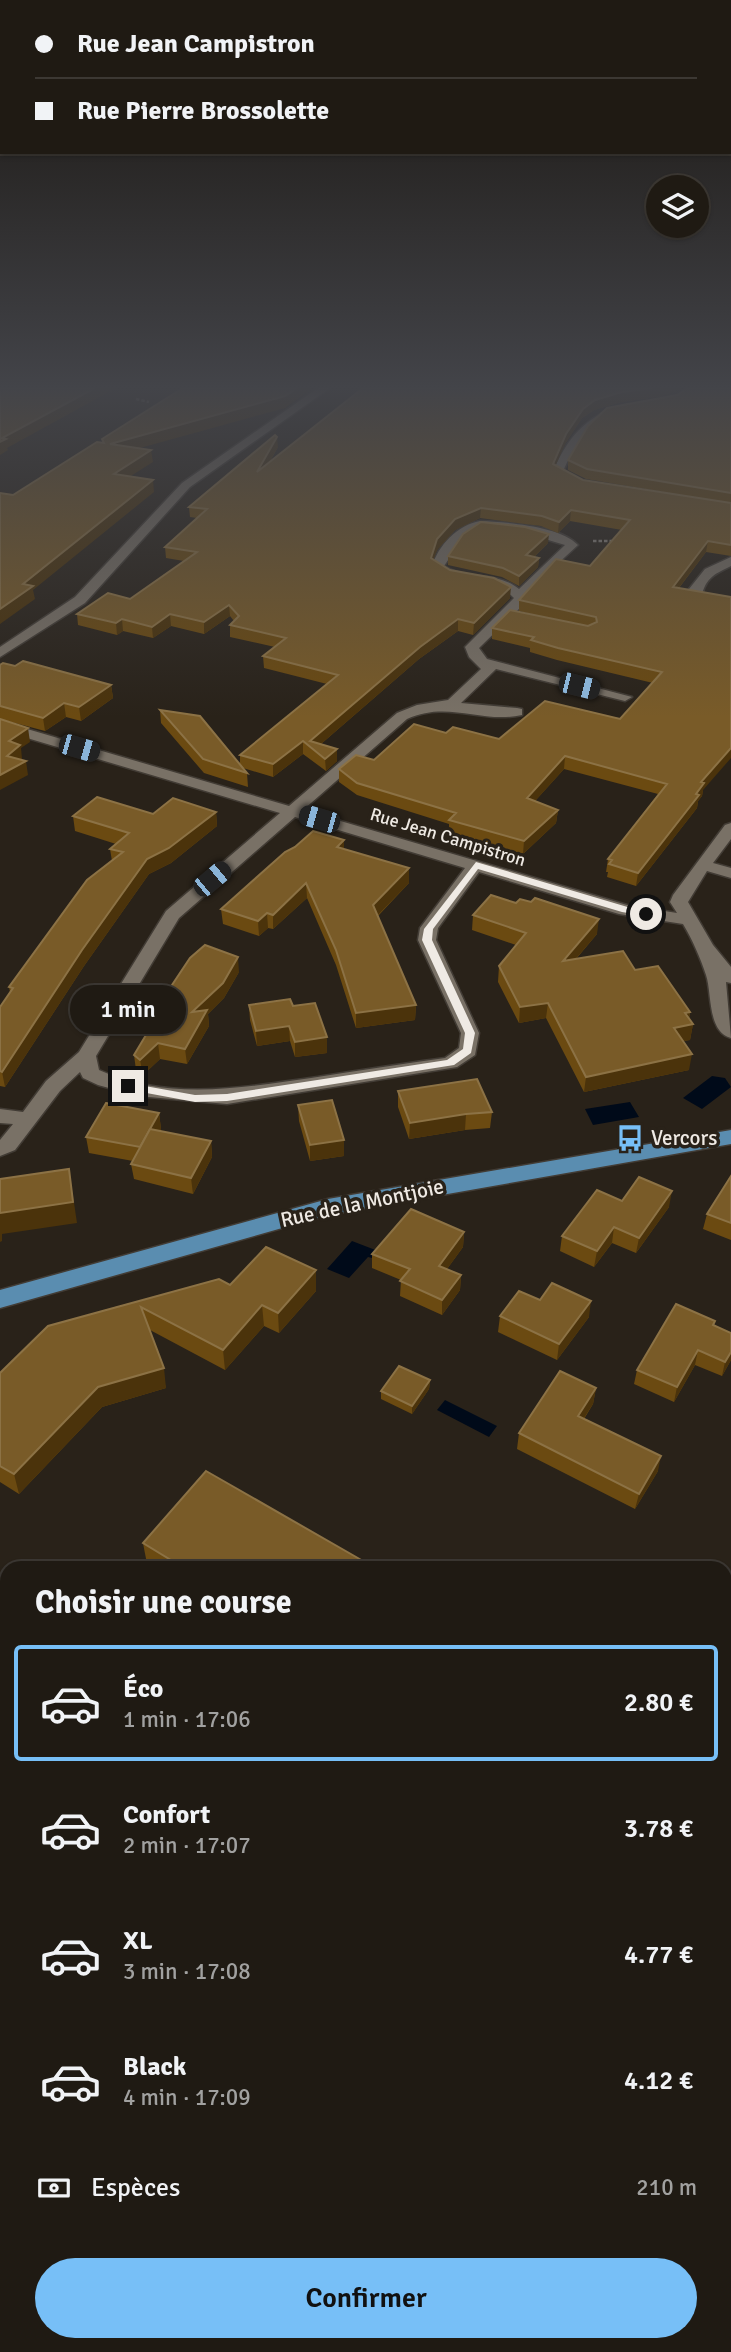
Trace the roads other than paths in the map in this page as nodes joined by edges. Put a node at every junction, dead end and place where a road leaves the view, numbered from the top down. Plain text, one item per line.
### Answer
1 (174, 498) edge
2 (731, 561) edge
3 (697, 596) edge
4 (520, 597) junction
5 (0, 653) edge
6 (486, 663) junction
7 (625, 697) dead end
8 (449, 705) junction
9 (516, 712) dead end
10 (0, 725) edge
11 (158, 771) junction
12 (138, 785) dead end
13 (293, 811) junction
14 (731, 828) edge
15 (476, 865) junction
16 (703, 865) junction
17 (731, 873) edge
18 (688, 920) junction
19 (705, 947) junction
20 (731, 978) edge
21 (731, 1032) edge
22 (86, 1056) junction
23 (0, 1116) edge
24 (26, 1119) junction
25 (731, 1137) edge
26 (0, 1149) edge
27 (0, 1298) edge

1 - 5 street
2 - 3 street
4 - 4 street
4 - 6 street
6 - 7 street
6 - 8 street
8 - 9 street
8 - 13 street
10 - 11 street, Rue Jean Campistron
11 - 12 street
11 - 13 street, Rue Jean Campistron
13 - 15 street, Rue Jean Campistron
13 - 22 street
14 - 16 street
15 - 18 street, Rue Jean Campistron
15 - 22 street
16 - 17 street
16 - 18 street
18 - 19 street
19 - 20 street
19 - 21 street
22 - 24 street
23 - 24 street
24 - 26 street
25 - 27 main road, Rue de la Montjoie

